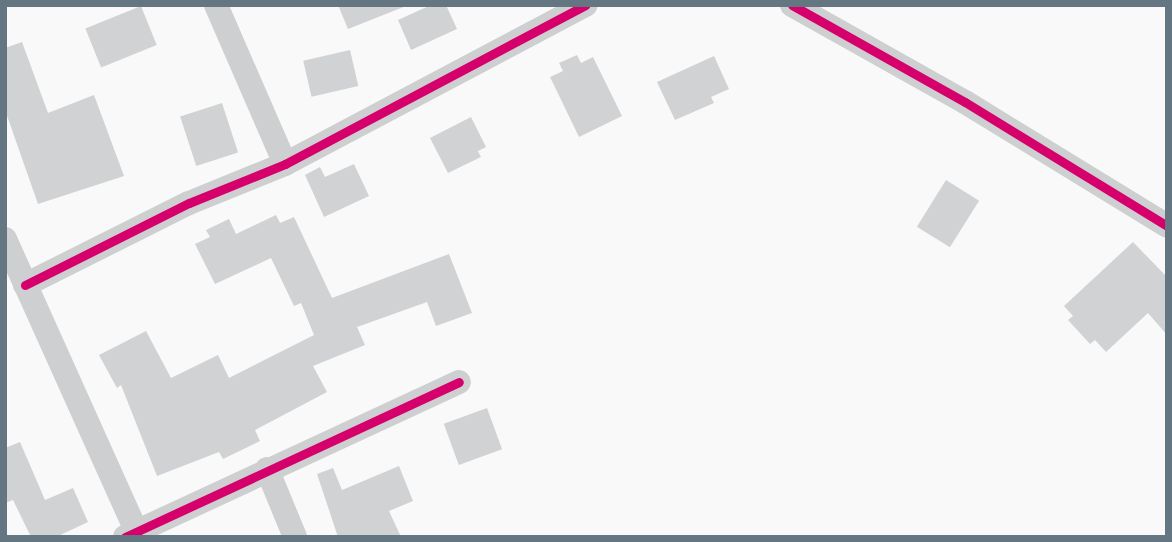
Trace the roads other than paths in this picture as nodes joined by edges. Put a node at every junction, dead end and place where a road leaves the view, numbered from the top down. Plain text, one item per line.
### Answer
1 (216, 5) edge
2 (585, 5) edge
3 (792, 5) edge
4 (285, 163) junction
5 (1167, 226) edge
6 (5, 239) edge
7 (25, 285) junction
8 (459, 382) dead end
9 (267, 469) junction
10 (131, 534) edge
11 (295, 537) edge

1 - 4 street
2 - 4 street
3 - 5 street
4 - 7 street
6 - 7 street
7 - 10 street
8 - 9 street
9 - 10 street
9 - 11 street

